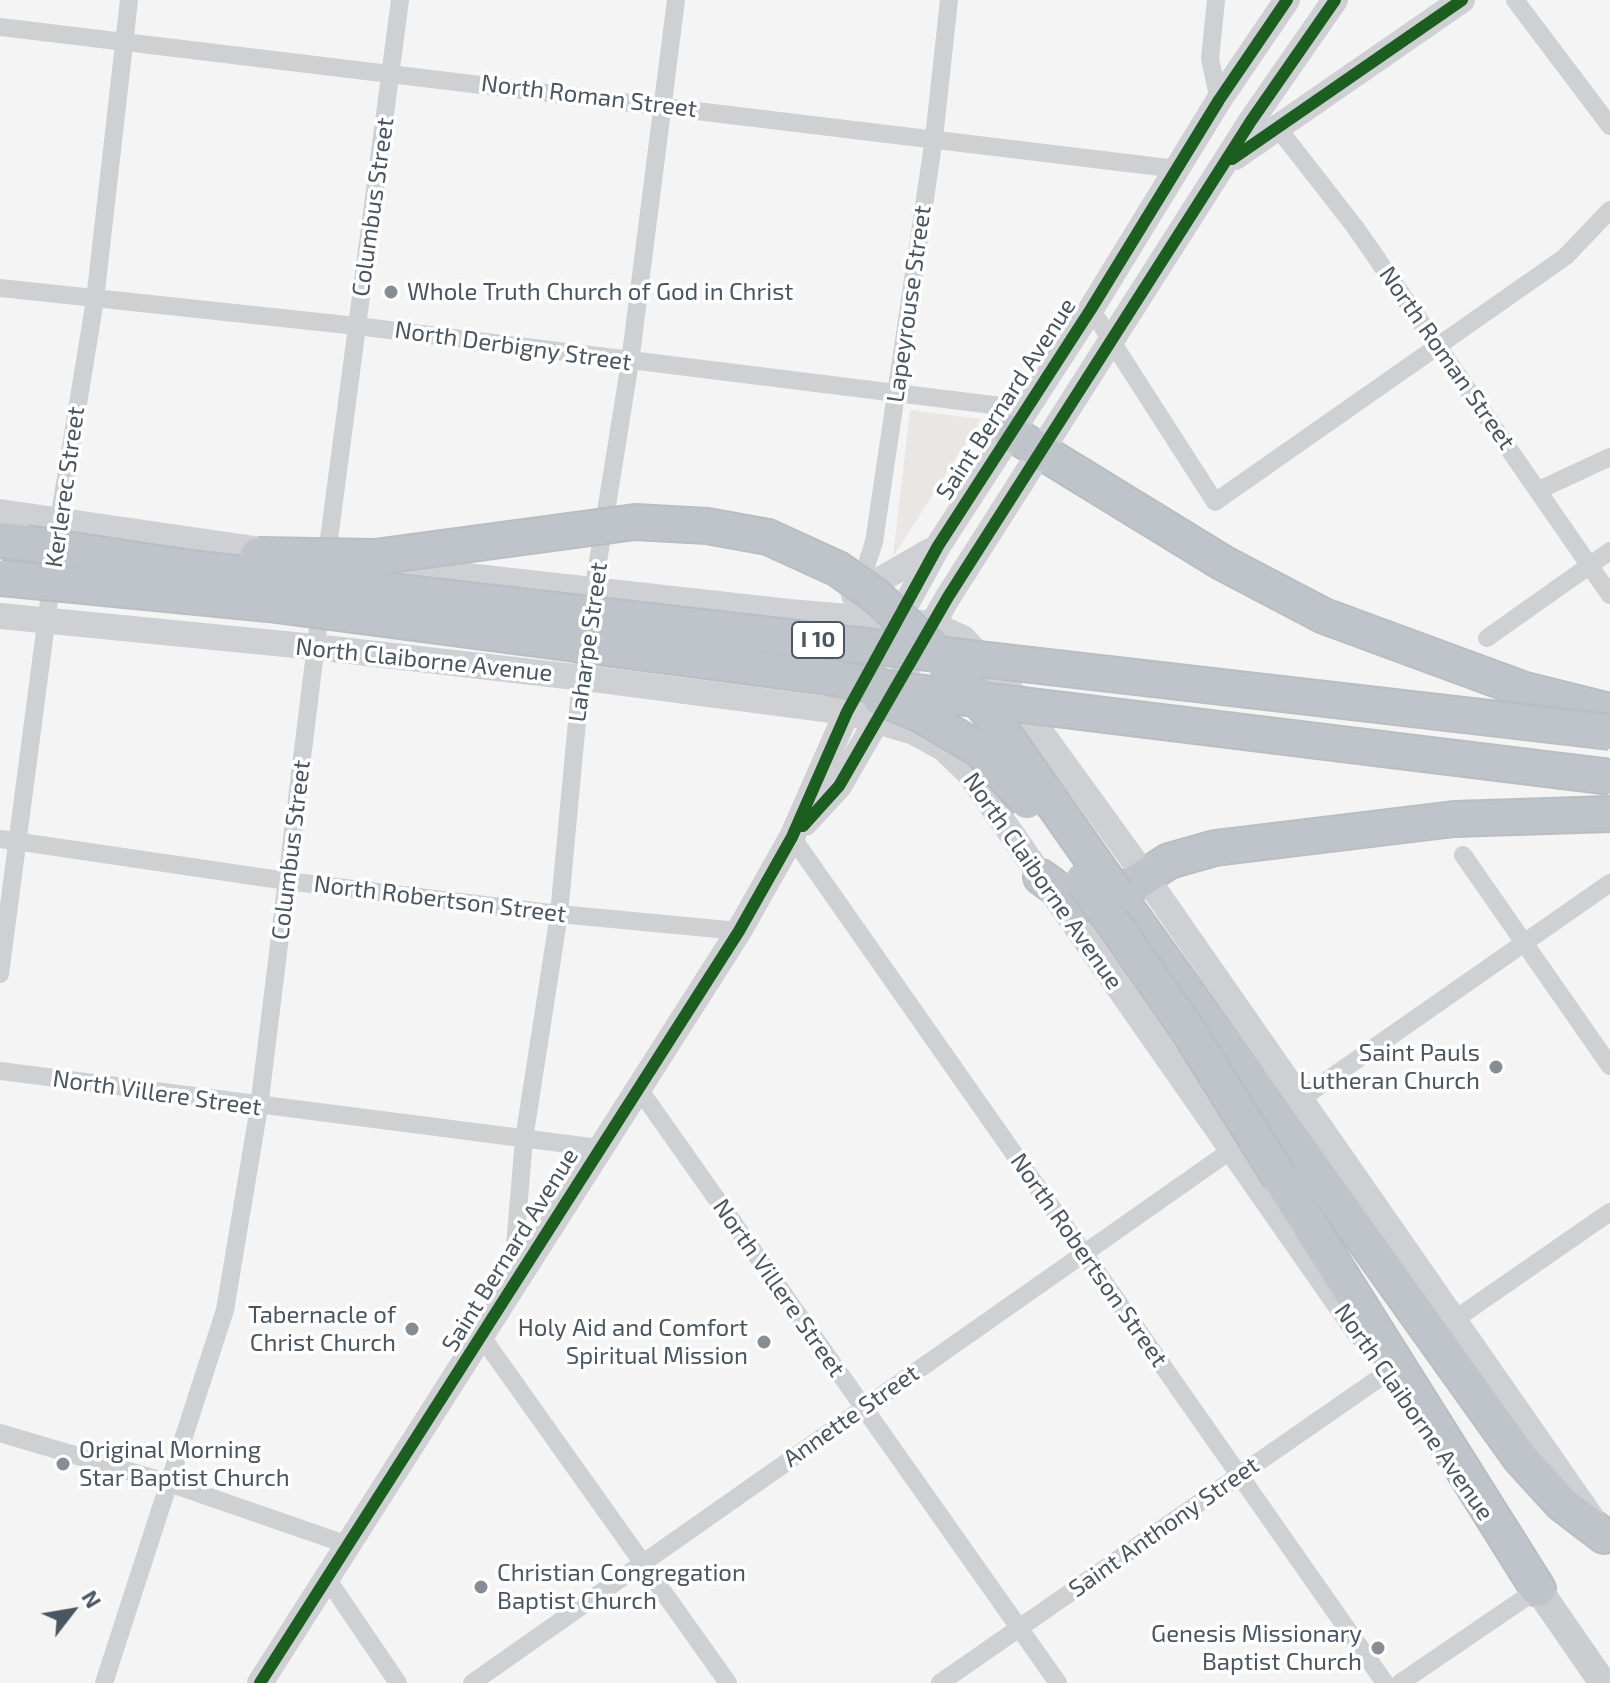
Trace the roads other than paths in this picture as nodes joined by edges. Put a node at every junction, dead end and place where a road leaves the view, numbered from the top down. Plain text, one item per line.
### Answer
1 (129, 0) edge
2 (400, 0) edge
3 (676, 0) edge
4 (949, 0) edge
5 (1216, 0) edge
6 (1287, 0) edge
7 (1295, 0) edge
8 (1335, 0) edge
9 (1462, 0) edge
10 (1515, 0) edge
11 (0, 27) edge
12 (1269, 31) junction
13 (124, 42) junction
14 (391, 73) junction
15 (1219, 100) junction
16 (663, 105) junction
17 (1264, 124) junction
18 (1610, 126) edge
19 (934, 138) junction
20 (1177, 169) junction
21 (1608, 214) edge
22 (0, 288) edge
23 (95, 300) junction
24 (1091, 309) junction
25 (357, 326) junction
26 (1112, 342) junction
27 (1436, 345) junction
28 (630, 362) junction
29 (896, 393) junction
30 (1018, 421) junction
31 (1040, 451) junction
32 (1610, 457) edge
33 (1539, 490) junction
34 (0, 512) edge
35 (59, 518) junction
36 (13, 541) edge
37 (938, 546) junction
38 (1610, 551) edge
39 (326, 560) junction
40 (1589, 566) junction
41 (0, 578) edge
42 (594, 589) junction
43 (1610, 595) edge
44 (844, 601) junction
45 (789, 612) junction
46 (0, 616) edge
47 (896, 620) junction
48 (47, 621) junction
49 (932, 624) junction
50 (1487, 638) dead end
51 (315, 647) junction
52 (580, 677) junction
53 (827, 677) junction
54 (1610, 711) edge
55 (847, 712) junction
56 (879, 719) junction
57 (1610, 732) edge
58 (1610, 777) edge
59 (1610, 814) edge
60 (792, 837) junction
61 (0, 839) edge
62 (20, 841) junction
63 (1463, 855) dead end
64 (1145, 876) junction
65 (1041, 877) junction
66 (287, 881) junction
67 (1610, 883) edge
68 (559, 914) junction
69 (739, 931) junction
70 (1523, 943) junction
71 (0, 974) edge
72 (1610, 1066) edge
73 (0, 1071) edge
74 (639, 1089) junction
75 (1299, 1100) junction
76 (259, 1107) junction
77 (524, 1139) junction
78 (599, 1148) junction
79 (1230, 1151) junction
80 (1610, 1212) edge
81 (1084, 1252) junction
82 (512, 1285) junction
83 (1454, 1320) junction
84 (482, 1337) junction
85 (1388, 1372) junction
86 (862, 1408) junction
87 (0, 1433) edge
88 (1239, 1475) junction
89 (169, 1483) junction
90 (1608, 1538) edge
91 (348, 1545) junction
92 (643, 1563) junction
93 (326, 1577) junction
94 (1538, 1589) junction
95 (1020, 1627) junction
96 (104, 1683) edge
97 (260, 1683) edge
98 (398, 1683) edge
99 (472, 1683) edge
100 (728, 1683) edge
101 (940, 1683) edge
102 (1058, 1683) edge
103 (1385, 1683) edge
104 (1400, 1683) edge
105 (1603, 1683) edge

1 - 13 street, Kerlerec Street
2 - 14 street, Columbus Street
3 - 16 street, Laharpe Street
4 - 19 street, Lapeyrouse Street
5 - 15 street
6 - 12 main road, Saint Bernard Avenue
7 - 12 main road
8 - 17 main road, Saint Bernard Avenue
9 - 17 main road
10 - 18 street
11 - 13 street, North Roman Street
12 - 15 main road, Saint Bernard Avenue
13 - 14 street, North Roman Street
13 - 23 street, Kerlerec Street
14 - 16 street, North Roman Street
14 - 25 street, Columbus Street
15 - 17 main road
15 - 20 main road, Saint Bernard Avenue
16 - 19 street, North Roman Street
16 - 28 street, Laharpe Street
17 - 26 main road, Saint Bernard Avenue
17 - 27 street, North Roman Street
19 - 20 street, North Roman Street
19 - 29 street, Lapeyrouse Street
20 - 24 main road, Saint Bernard Avenue
21 - 27 street
22 - 23 street, North Derbigny Street
23 - 25 street, North Derbigny Street
23 - 35 street, Kerlerec Street
24 - 26 street
24 - 30 main road, Saint Bernard Avenue
25 - 28 street, North Derbigny Street
25 - 39 street, Columbus Street
26 - 27 street
26 - 31 main road, Saint Bernard Avenue
27 - 33 street, North Roman Street
28 - 29 street, North Derbigny Street
28 - 42 street, Laharpe Street
29 - 30 street, North Derbigny Street
29 - 44 street, Lapeyrouse Street
30 - 31 highway
30 - 37 main road, Saint Bernard Avenue
31 - 49 main road, Saint Bernard Avenue
31 - 54 highway
32 - 33 street
33 - 40 street, North Roman Street
34 - 35 main road
35 - 39 main road
35 - 48 street, Kerlerec Street
36 - 57 highway, I 10, bridge
36 - 90 highway, bridge
37 - 44 main road
37 - 47 main road, Saint Bernard Avenue
38 - 40 street
39 - 42 main road
39 - 51 street, Columbus Street
40 - 43 street, North Roman Street
40 - 50 street
41 - 53 highway, I 10, bridge
42 - 45 main road
42 - 52 street, Laharpe Street
44 - 45 main road
45 - 47 main road
46 - 48 main road, North Claiborne Avenue
47 - 49 main road
47 - 55 main road, Saint Bernard Avenue
48 - 51 main road, North Claiborne Avenue
48 - 62 street, Kerlerec Street
49 - 56 main road, Saint Bernard Avenue
49 - 64 main road
51 - 52 main road, North Claiborne Avenue
51 - 66 street, Columbus Street
52 - 55 main road, North Claiborne Avenue
52 - 68 street, Laharpe Street
53 - 58 highway, I 10, bridge
53 - 94 highway, bridge
55 - 56 main road, North Claiborne Avenue
55 - 60 main road, Saint Bernard Avenue
56 - 60 main road, Saint Bernard Avenue
56 - 65 main road, North Claiborne Avenue
59 - 64 highway
60 - 69 main road, Saint Bernard Avenue
60 - 81 street, North Robertson Street
61 - 62 street, North Robertson Street
62 - 66 street, North Robertson Street
62 - 71 street, Kerlerec Street
63 - 70 street
64 - 65 highway
64 - 75 main road
65 - 79 main road, North Claiborne Avenue
66 - 68 street, North Robertson Street
66 - 76 street, Columbus Street
67 - 70 street
68 - 69 street, North Robertson Street
68 - 77 street, Laharpe Street
69 - 74 main road, Saint Bernard Avenue
70 - 72 street
70 - 75 street
73 - 76 street, North Villere Street
74 - 78 main road, Saint Bernard Avenue
74 - 86 street, North Villere Street
75 - 83 main road
76 - 77 street, North Villere Street
76 - 89 street, Columbus Street
77 - 78 street, North Villere Street
77 - 82 street, Laharpe Street
78 - 82 main road, Saint Bernard Avenue
79 - 81 street, Annette Street
79 - 85 main road, North Claiborne Avenue
80 - 83 street
81 - 86 street, Annette Street
81 - 88 street, North Robertson Street
82 - 84 main road, Saint Bernard Avenue
83 - 90 main road
84 - 91 main road, Saint Bernard Avenue
84 - 92 street
85 - 88 street, Saint Anthony Street
85 - 94 main road, North Claiborne Avenue
86 - 92 street, Annette Street
86 - 95 street, North Villere Street
87 - 89 street
88 - 95 street, Saint Anthony Street
88 - 103 street, North Robertson Street
89 - 91 street
89 - 96 street, Columbus Street
91 - 93 main road, Saint Bernard Avenue
92 - 99 street, Annette Street
92 - 100 street
93 - 97 main road, Saint Bernard Avenue
93 - 98 street
94 - 104 street
94 - 105 main road, North Claiborne Avenue
95 - 101 street, Saint Anthony Street
95 - 102 street, North Villere Street

